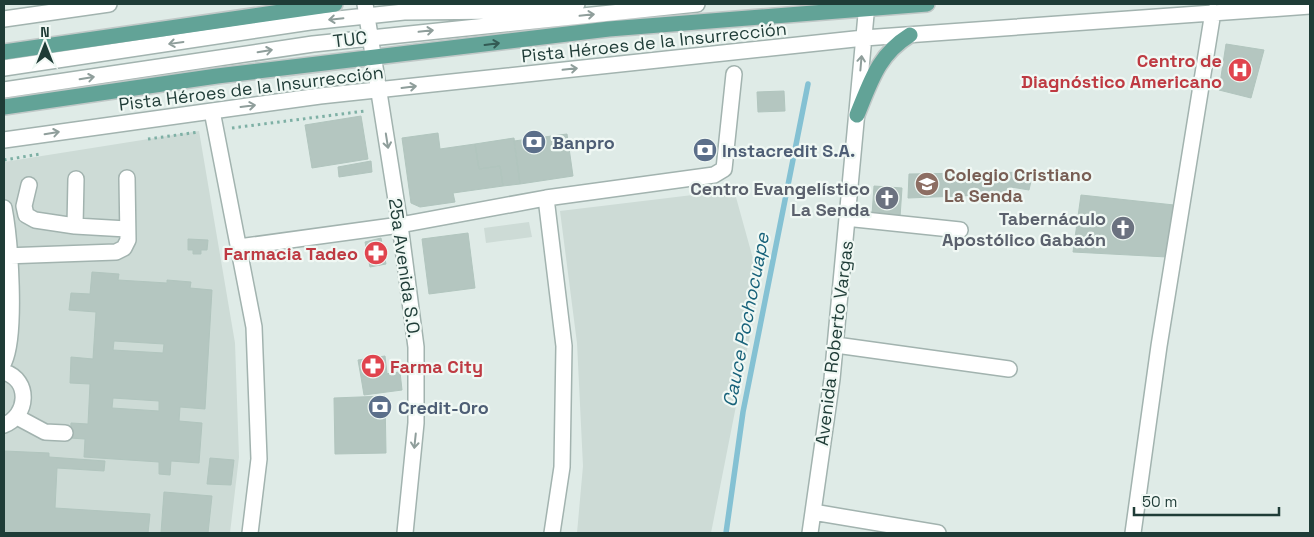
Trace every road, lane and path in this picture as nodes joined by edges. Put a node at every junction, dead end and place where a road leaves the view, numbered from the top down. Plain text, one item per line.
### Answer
1 (109, 4) edge
2 (336, 4) edge
3 (577, 4) edge
4 (697, 4) edge
5 (927, 4) edge
6 (867, 6) edge
7 (1310, 6) edge
8 (366, 10) edge
9 (1213, 12) junction
10 (4, 19) edge
11 (910, 35) junction
12 (371, 37) junction
13 (864, 38) junction
14 (4, 52) edge
15 (374, 58) junction
16 (4, 68) edge
17 (734, 74) dead end
18 (4, 90) edge
19 (379, 90) junction
20 (4, 107) edge
21 (382, 109) junction
22 (212, 111) junction
23 (857, 115) junction
24 (216, 130) junction
25 (4, 140) edge
26 (140, 140) dead end
27 (43, 154) dead end
28 (4, 160) edge
29 (127, 178) dead end
30 (76, 179) dead end
31 (29, 185) dead end
32 (546, 198) junction
33 (4, 208) edge
34 (855, 220) dead end
35 (400, 225) junction
36 (75, 226) junction
37 (127, 229) junction
38 (960, 230) dead end
39 (239, 247) junction
40 (7, 256) edge
41 (836, 345) junction
42 (4, 362) edge
43 (1009, 368) dead end
44 (4, 372) edge
45 (17, 417) junction
46 (4, 425) edge
47 (65, 433) dead end
48 (812, 512) junction
49 (250, 533) edge
50 (405, 533) edge
51 (552, 533) edge
52 (810, 533) edge
53 (938, 533) edge
54 (1133, 533) edge

1 - 10 street
2 - 14 main road
3 - 8 street, TUC
12 -> 4 street, TUC
5 - 6 main road, Pista Héroes de la Insurrección
6 - 13 street, Avenida Roberto Vargas
15 -> 6 main road, Pista Héroes de la Insurrección
7 - 9 street, Pista Héroes de la Insurrección
8 - 12 street, 25a Avenida S.O.
8 -> 16 street, TUC
9 - 11 street, Pista Héroes de la Insurrección
9 - 54 street
11 - 13 street, Pista Héroes de la Insurrección
11 - 23 main road
12 - 15 street, 25a Avenida S.O.
18 -> 12 street, TUC
19 -> 13 street, Pista Héroes de la Insurrección
23 -> 13 street, Avenida Roberto Vargas
15 - 19 street, 25a Avenida S.O.
15 - 20 main road, Pista Héroes de la Insurrección
17 - 32 street
19 - 21 street, 25a Avenida S.O.
22 -> 19 street, Pista Héroes de la Insurrección
21 - 24 path
21 -> 35 street, 25a Avenida S.O.
22 - 24 street
25 -> 22 street, Pista Héroes de la Insurrección
23 - 41 street, Avenida Roberto Vargas
24 - 26 path
24 - 39 street
27 - 28 path
29 - 37 street
30 - 36 street
31 - 36 street
32 - 35 street
32 - 51 street
33 - 40 street
34 - 38 street
35 - 39 street
35 -> 50 street, 25a Avenida S.O.
36 - 37 street
37 - 40 street
39 - 49 street
40 - 42 street
41 - 43 street
41 - 48 street, Avenida Roberto Vargas
44 - 45 street
45 - 46 street
45 - 47 street
48 - 52 street, Avenida Roberto Vargas
48 - 53 street

